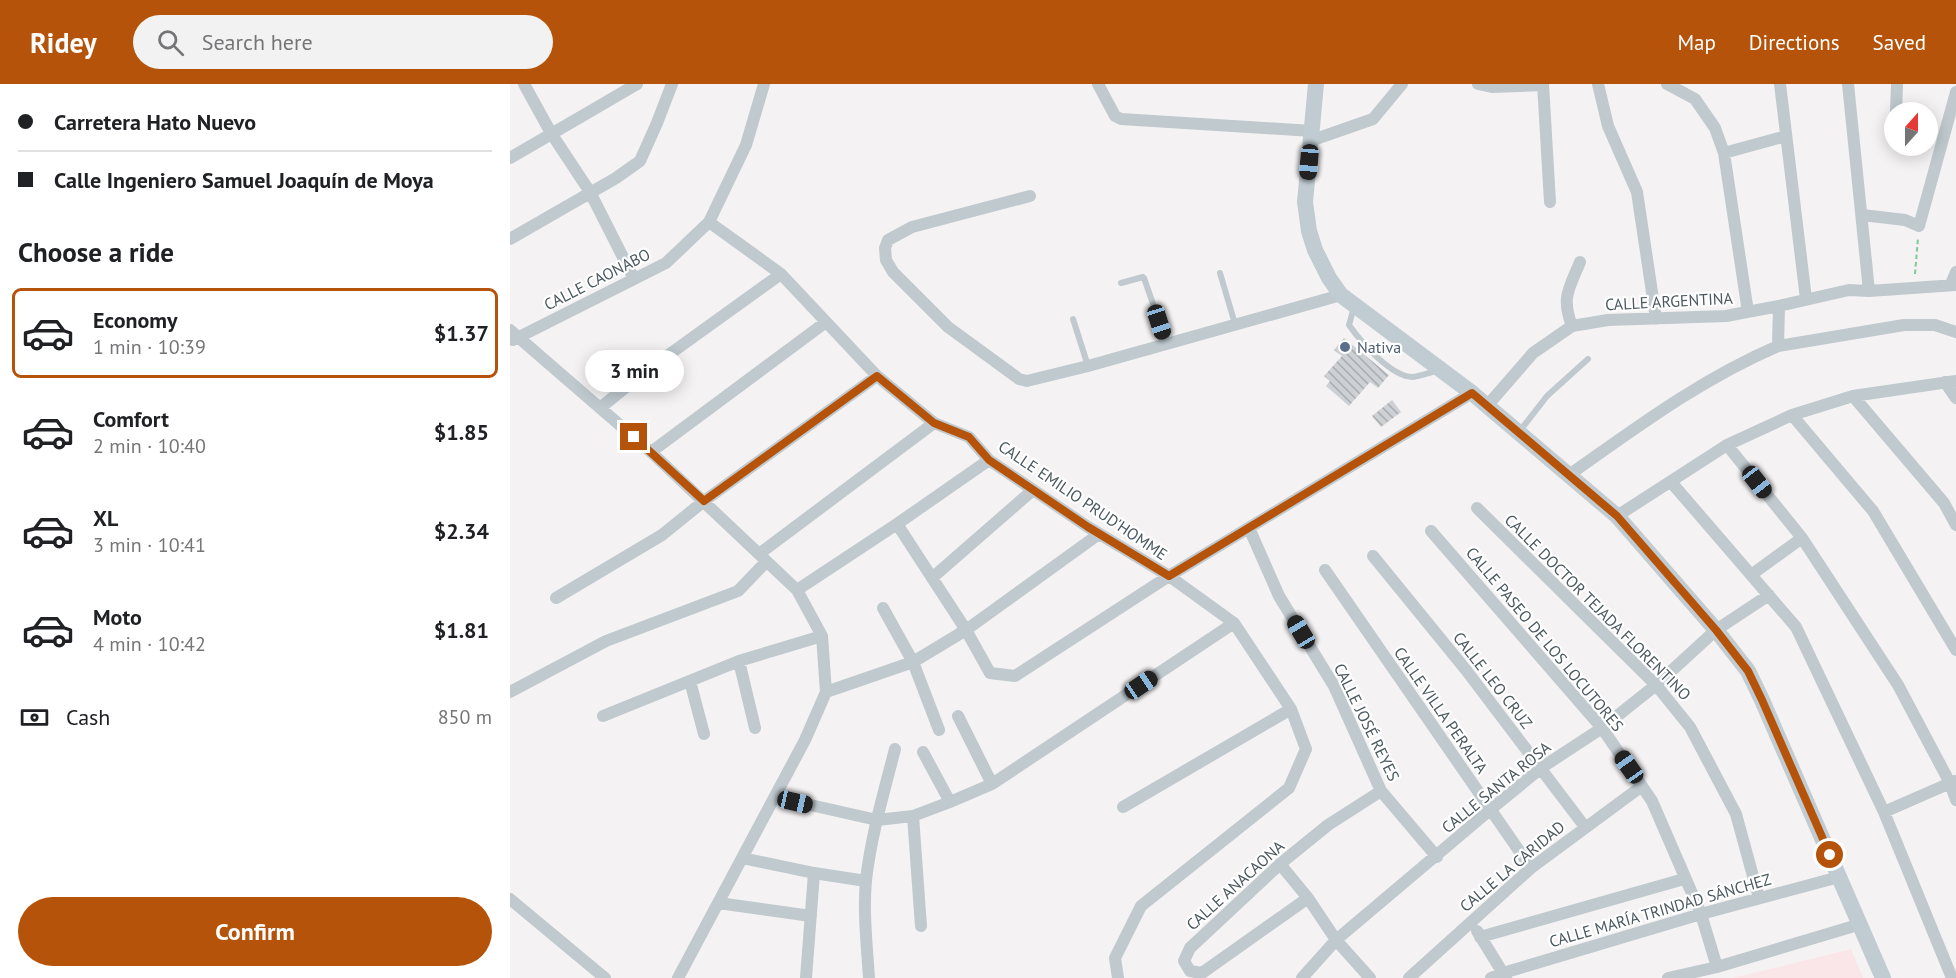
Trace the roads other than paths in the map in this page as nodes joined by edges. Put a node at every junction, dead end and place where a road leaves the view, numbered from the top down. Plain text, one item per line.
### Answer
1 (524, 84) edge
2 (637, 84) edge
3 (672, 84) edge
4 (764, 84) edge
5 (1098, 84) edge
6 (1317, 84) edge
7 (1402, 84) edge
8 (1478, 84) edge
9 (1598, 84) edge
10 (1667, 84) edge
11 (1780, 84) edge
12 (1848, 84) edge
13 (1897, 84) edge
14 (1543, 85) edge
15 (1956, 92) edge
16 (1896, 102) edge
17 (551, 133) junction
18 (1311, 136) junction
19 (1786, 136) junction
20 (1724, 153) junction
21 (510, 158) edge
22 (590, 192) junction
23 (1030, 196) dead end
24 (1550, 202) dead end
25 (1862, 215) junction
26 (709, 222) junction
27 (510, 239) edge
28 (1580, 262) dead end
29 (1220, 273) dead end
30 (781, 274) junction
31 (634, 279) junction
32 (1954, 280) edge
33 (1121, 283) dead end
34 (1869, 291) junction
35 (1341, 296) junction
36 (1806, 299) junction
37 (1355, 306) junction
38 (1779, 306) junction
39 (1748, 312) junction
40 (1072, 319) dead end
41 (1656, 319) junction
42 (826, 322) junction
43 (1235, 326) junction
44 (1572, 326) junction
45 (1956, 332) edge
46 (512, 336) edge
47 (1167, 344) junction
48 (1778, 346) junction
49 (1588, 359) dead end
50 (1088, 366) junction
51 (1442, 369) junction
52 (877, 376) junction
53 (1950, 382) edge
54 (1472, 393) junction
55 (1853, 396) junction
56 (1956, 398) edge
57 (1487, 406) junction
58 (600, 408) junction
59 (1792, 415) junction
60 (934, 423) junction
61 (1518, 433) junction
62 (1727, 445) junction
63 (651, 452) junction
64 (989, 460) junction
65 (1569, 475) junction
66 (1671, 482) junction
67 (1034, 490) junction
68 (704, 501) junction
69 (1477, 508) dead end
70 (1617, 516) junction
71 (897, 524) junction
72 (1956, 525) edge
73 (1249, 528) junction
74 (1431, 531) dead end
75 (1099, 534) junction
76 (1802, 538) junction
77 (1373, 556) dead end
78 (763, 558) junction
79 (1325, 570) dead end
80 (1751, 575) junction
81 (1169, 576) junction
82 (932, 578) junction
83 (797, 590) junction
84 (1769, 595) junction
85 (556, 598) dead end
86 (883, 608) dead end
87 (1234, 623) junction
88 (966, 630) junction
89 (1716, 630) junction
90 (822, 636) junction
91 (1956, 650) edge
92 (739, 661) junction
93 (913, 662) junction
94 (690, 681) junction
95 (1656, 685) junction
96 (510, 692) edge
97 (826, 692) junction
98 (1291, 708) junction
99 (603, 716) dead end
100 (958, 716) dead end
101 (755, 728) dead end
102 (1602, 729) junction
103 (939, 730) dead end
104 (704, 734) dead end
105 (895, 749) dead end
106 (923, 752) dead end
107 (1541, 768) junction
108 (1953, 782) edge
109 (992, 784) junction
110 (1642, 786) junction
111 (1381, 791) junction
112 (775, 797) junction
113 (1956, 800) edge
114 (950, 802) junction
115 (1123, 807) dead end
116 (1490, 810) junction
117 (1884, 812) junction
118 (913, 816) junction
119 (877, 820) junction
120 (1585, 827) junction
121 (1437, 856) junction
122 (742, 858) junction
123 (1280, 864) junction
124 (1531, 868) junction
125 (814, 873) junction
126 (1839, 877) junction
127 (1684, 879) junction
128 (866, 881) junction
129 (1308, 897) junction
130 (1760, 898) junction
131 (510, 899) edge
132 (718, 903) junction
133 (1701, 914) junction
134 (811, 916) junction
135 (1472, 922) junction
136 (1861, 924) junction
137 (921, 926) dead end
138 (1480, 937) junction
139 (1336, 940) junction
140 (1717, 966) junction
141 (1504, 975) edge
142 (605, 978) edge
143 (678, 978) edge
144 (806, 978) edge
145 (869, 978) edge
146 (1118, 978) edge
147 (1302, 978) edge
148 (1370, 978) edge
149 (1408, 978) edge
150 (1491, 978) edge
151 (1668, 978) edge
152 (1883, 978) edge
153 (1952, 978) edge

1 - 17 street
2 - 17 street
3 - 22 street
4 - 26 street, CALLE CAONABO
5 - 18 street
6 - 18 main road
7 - 18 street
8 - 14 street
9 - 41 street
10 - 20 street
11 - 19 street
12 - 25 street
13 - 16 street
14 - 24 street
15 - 25 street
17 - 21 street
17 - 22 street
18 - 35 main road
19 - 20 street
19 - 36 street
20 - 39 street
22 - 27 street
22 - 31 street
23 - 50 street
25 - 34 street
26 - 30 street, CALLE EMILIO PRUD'HOMME
26 - 31 street, CALLE CAONABO
28 - 44 street
29 - 43 lane
30 - 42 street, CALLE EMILIO PRUD'HOMME
30 - 58 street
31 - 46 street, CALLE CAONABO
32 - 34 street, CALLE ARGENTINA
33 - 47 lane
34 - 36 street, CALLE ARGENTINA
35 - 37 main road
35 - 43 street
36 - 38 street, CALLE ARGENTINA
37 - 51 main road
37 - 51 lane
38 - 39 street, CALLE ARGENTINA
38 - 48 street
39 - 41 street, CALLE ARGENTINA
40 - 50 lane
41 - 44 street, CALLE ARGENTINA
42 - 52 street, CALLE EMILIO PRUD'HOMME
42 - 63 street
43 - 47 street
44 - 57 street, CALLE ARGENTINA
45 - 48 street
46 - 58 street
47 - 50 street
48 - 65 street
49 - 61 lane
51 - 54 main road
52 - 60 street, CALLE EMILIO PRUD'HOMME
52 - 68 street
53 - 55 street
53 - 56 street
54 - 57 main road
54 - 73 street
55 - 59 street
55 - 72 street
57 - 61 main road
58 - 63 street
59 - 62 street
59 - 91 street
60 - 64 street, CALLE EMILIO PRUD'HOMME
60 - 78 street
61 - 65 main road
62 - 66 street
62 - 76 street
63 - 68 street
64 - 67 street, CALLE EMILIO PRUD'HOMME
64 - 71 street
65 - 70 main road
66 - 70 street
66 - 80 street
67 - 75 street, CALLE EMILIO PRUD'HOMME
67 - 82 street
68 - 78 street
68 - 85 street
69 - 95 street, CALLE DOCTOR TEJADA FLORENTINO
70 - 89 main road
71 - 82 street
71 - 83 street
73 - 81 street
73 - 111 street, CALLE JOSÉ REYES
74 - 102 street, CALLE PASEO DE LOS LOCUTORES
75 - 81 street, CALLE EMILIO PRUD'HOMME
75 - 88 street
76 - 80 street
76 - 108 street
77 - 107 street, CALLE LEO CRUZ
78 - 83 street
78 - 96 street
79 - 116 street, CALLE VILLA PERALTA
80 - 84 street
81 - 87 street, CALLE EMILIO PRUD'HOMME
81 - 88 street
82 - 88 street
83 - 90 street
84 - 89 street, CALLE SANTA ROSA
84 - 117 street
86 - 93 street
87 - 98 street, CALLE EMILIO PRUD'HOMME
87 - 109 street
88 - 93 street
89 - 95 street, CALLE SANTA ROSA
89 - 126 main road
90 - 92 street
90 - 97 street
92 - 94 street
92 - 101 street
93 - 97 street
93 - 103 street
94 - 99 street
94 - 104 street
95 - 102 street, CALLE SANTA ROSA
95 - 130 street, CALLE DOCTOR TEJADA FLORENTINO
97 - 112 street
98 - 115 street
98 - 146 street, CALLE EMILIO PRUD'HOMME
100 - 109 street
102 - 107 street, CALLE SANTA ROSA
102 - 110 street, CALLE PASEO DE LOS LOCUTORES
105 - 119 street
106 - 114 street
107 - 116 street, CALLE SANTA ROSA
107 - 120 street, CALLE LEO CRUZ
108 - 113 street
108 - 117 street
109 - 114 street
110 - 120 street, CALLE LA CARIDAD
110 - 127 street, CALLE PASEO DE LOS LOCUTORES
111 - 121 street, CALLE JOSÉ REYES
111 - 123 street, CALLE ANACAONA
112 - 119 street
112 - 122 street
114 - 118 street
116 - 121 street, CALLE SANTA ROSA
116 - 124 street, CALLE VILLA PERALTA
117 - 153 street
118 - 119 street
118 - 137 street
119 - 128 street
120 - 124 street, CALLE LA CARIDAD
121 - 139 street, CALLE SANTA ROSA
122 - 125 street
122 - 132 street
123 - 129 street
123 - 129 street, CALLE ANACAONA
124 - 135 street, CALLE LA CARIDAD
125 - 128 street
125 - 134 street
126 - 130 street, CALLE MARÍA TRINDAD SÁNCHEZ
126 - 136 main road
127 - 133 street, CALLE PASEO DE LOS LOCUTORES
127 - 138 street
128 - 145 street
129 - 139 street
130 - 133 street, CALLE MARÍA TRINDAD SÁNCHEZ
131 - 142 street
132 - 134 street
132 - 143 street
133 - 140 street, CALLE PASEO DE LOS LOCUTORES
133 - 141 street, CALLE MARÍA TRINDAD SÁNCHEZ
134 - 144 street
135 - 138 street
135 - 149 street, CALLE LA CARIDAD
136 - 140 street
136 - 152 main road
138 - 141 street
139 - 147 street, CALLE SANTA ROSA
139 - 148 street
140 - 151 street
141 - 150 street, CALLE MARÍA TRINDAD SÁNCHEZ

